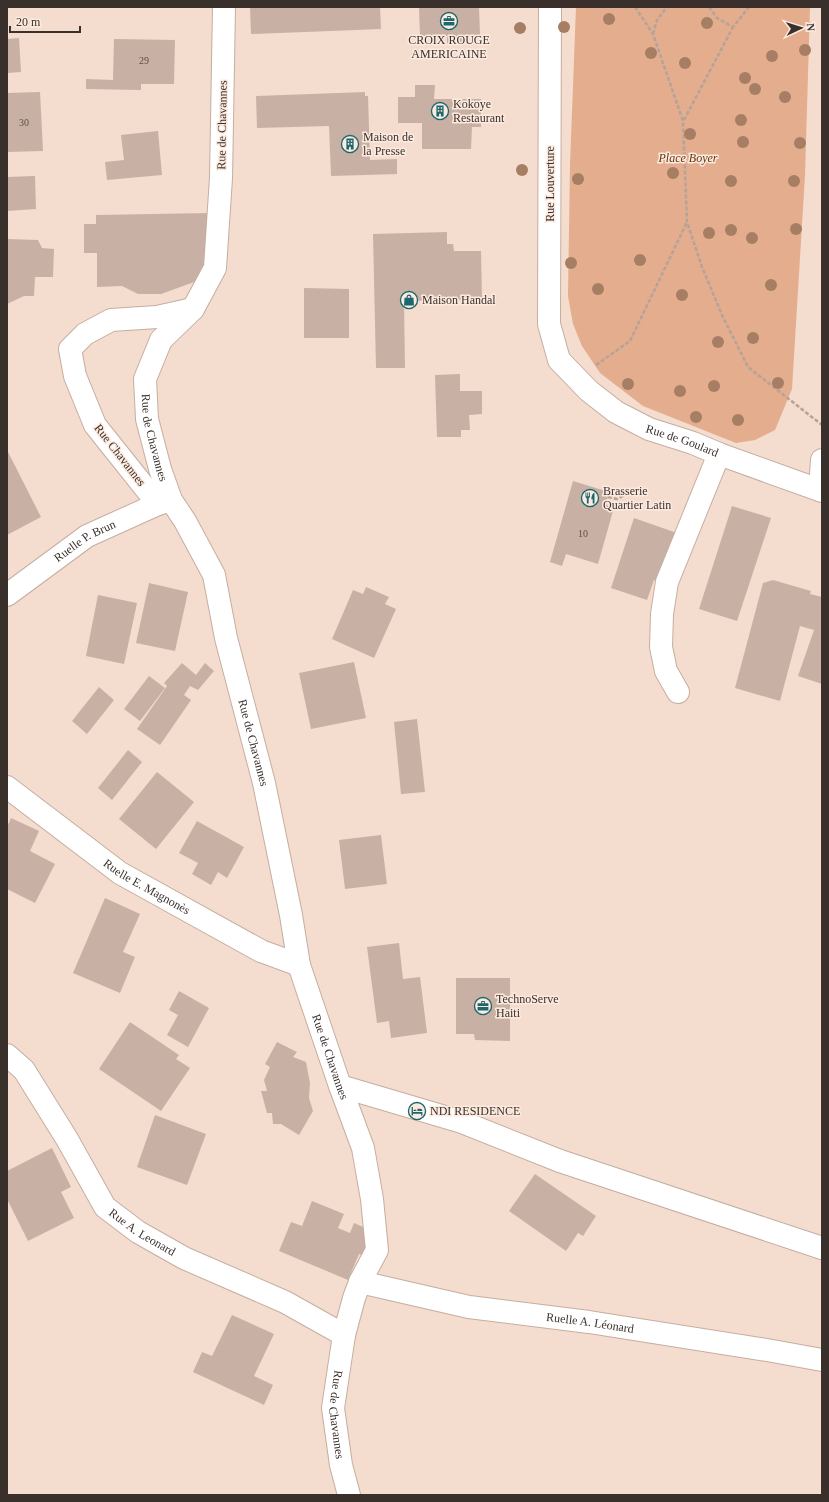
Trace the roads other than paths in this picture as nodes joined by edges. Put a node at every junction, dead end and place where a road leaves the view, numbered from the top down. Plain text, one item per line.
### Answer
1 (224, 7) edge
2 (550, 7) edge
3 (193, 309) junction
4 (560, 360) joint
5 (719, 454) junction
6 (822, 460) edge
7 (821, 491) edge
8 (165, 502) junction
9 (7, 595) edge
10 (678, 692) dead end
11 (7, 787) edge
12 (299, 965) junction
13 (7, 1055) edge
14 (340, 1086) junction
15 (822, 1248) edge
16 (360, 1282) junction
17 (344, 1335) junction
18 (822, 1360) edge
19 (349, 1495) edge

1 - 3 street, Rue de Chavannes
2 - 4 street, Rue Louverture
3 - 8 street, Rue de Chavannes
3 - 8 street, Rue Chavannes
4 - 5 street, Rue de Goulard
5 - 7 street, Rue de Goulard
5 - 10 street
6 - 7 street
8 - 9 street, Ruelle P. Brun
8 - 12 street, Rue de Chavannes
11 - 12 street, Ruelle E. Magnonès
12 - 14 street, Rue de Chavannes
13 - 17 street, Rue A. Leonard
14 - 15 street
14 - 16 street, Rue de Chavannes
16 - 17 street, Rue de Chavannes
16 - 18 street, Ruelle A. Léonard
17 - 19 street, Rue de Chavannes

